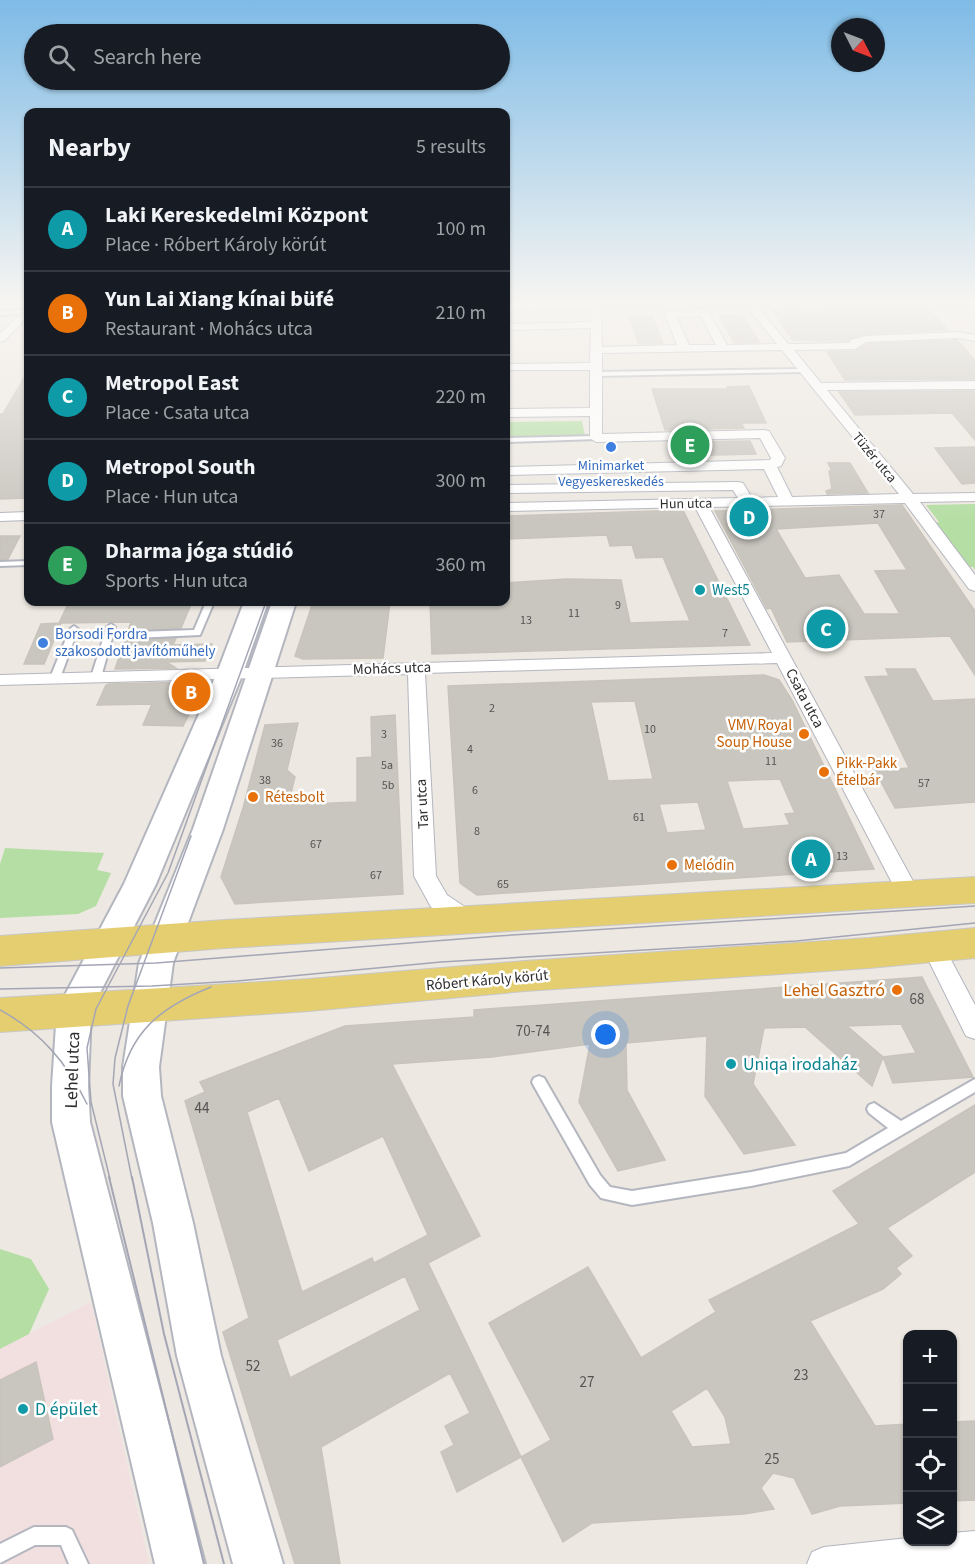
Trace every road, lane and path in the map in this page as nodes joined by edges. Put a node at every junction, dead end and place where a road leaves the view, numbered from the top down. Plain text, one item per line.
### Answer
1 (596, 375) edge
2 (809, 375) edge
3 (975, 385) edge
4 (818, 387) junction
5 (596, 412) junction
6 (510, 413) edge
7 (596, 438) junction
8 (510, 441) edge
9 (769, 465) junction
10 (728, 466) junction
11 (510, 471) edge
12 (738, 486) junction
13 (510, 489) edge
14 (975, 496) edge
15 (909, 498) junction
16 (787, 501) junction
17 (747, 502) junction
18 (700, 503) junction
19 (510, 507) edge
20 (24, 516) edge
21 (0, 517) edge
22 (0, 564) edge
23 (24, 564) edge
24 (975, 586) edge
25 (208, 606) edge
26 (255, 606) edge
27 (282, 606) edge
28 (111, 627) dead end
29 (74, 629) dead end
30 (135, 635) dead end
31 (784, 658) junction
32 (416, 667) junction
33 (245, 672) junction
34 (96, 677) junction
35 (55, 678) junction
36 (0, 680) edge
37 (975, 890) edge
38 (909, 894) junction
39 (469, 921) junction
40 (165, 939) junction
41 (110, 942) junction
42 (975, 943) edge
43 (933, 946) junction
44 (0, 951) edge
45 (148, 1006) junction
46 (74, 1010) junction
47 (0, 1016) edge
48 (975, 1029) edge
49 (539, 1082) dead end
50 (975, 1085) edge
51 (874, 1109) dead end
52 (900, 1130) junction
53 (975, 1548) edge
54 (0, 1554) edge
55 (79, 1564) edge
56 (180, 1564) edge
57 (258, 1564) edge
58 (824, 1564) edge

1 - 5 street
2 - 4 street, Tüzér utca
3 - 4 street
4 - 15 street, Tüzér utca
5 - 6 street
5 - 7 street
7 - 8 lane
7 - 9 street
9 - 10 street
9 - 16 street
10 - 11 street
10 - 12 street
12 - 13 street
12 - 17 street
14 - 15 street, Hun utca
15 - 16 street, Hun utca
15 - 24 street, Tüzér utca
16 - 17 street, Hun utca
17 - 18 street, Hun utca
18 - 19 street, Hun utca
18 - 31 street, Csata utca
20 - 21 street
22 - 23 lane
25 - 30 lane
26 - 33 main road, Lehel utca
27 - 33 main road, Lehel utca
28 - 34 lane
29 - 35 lane
31 - 32 street, Mohács utca
31 - 38 street, Csata utca
32 - 33 street, Mohács utca
32 - 39 street, Tar utca
33 - 34 street, Mohács utca
33 - 40 main road, Lehel utca
33 - 41 main road, Lehel utca
34 - 35 street, Mohács utca
35 - 36 street, Mohács utca
37 - 38 main road
38 - 39 main road
39 - 40 main road
40 - 41 main road
40 - 45 main road, Lehel utca
41 - 44 main road
41 - 46 main road, Lehel utca
42 - 43 main road, Róbert Károly körút
43 - 45 main road, Róbert Károly körút
43 - 48 street
45 - 46 main road, Róbert Károly körút
45 - 57 main road, Lehel utca
46 - 47 main road, Róbert Károly körút
46 - 56 main road, Lehel utca
49 - 52 lane
50 - 52 lane
51 - 52 lane
53 - 58 street
54 - 55 lane

